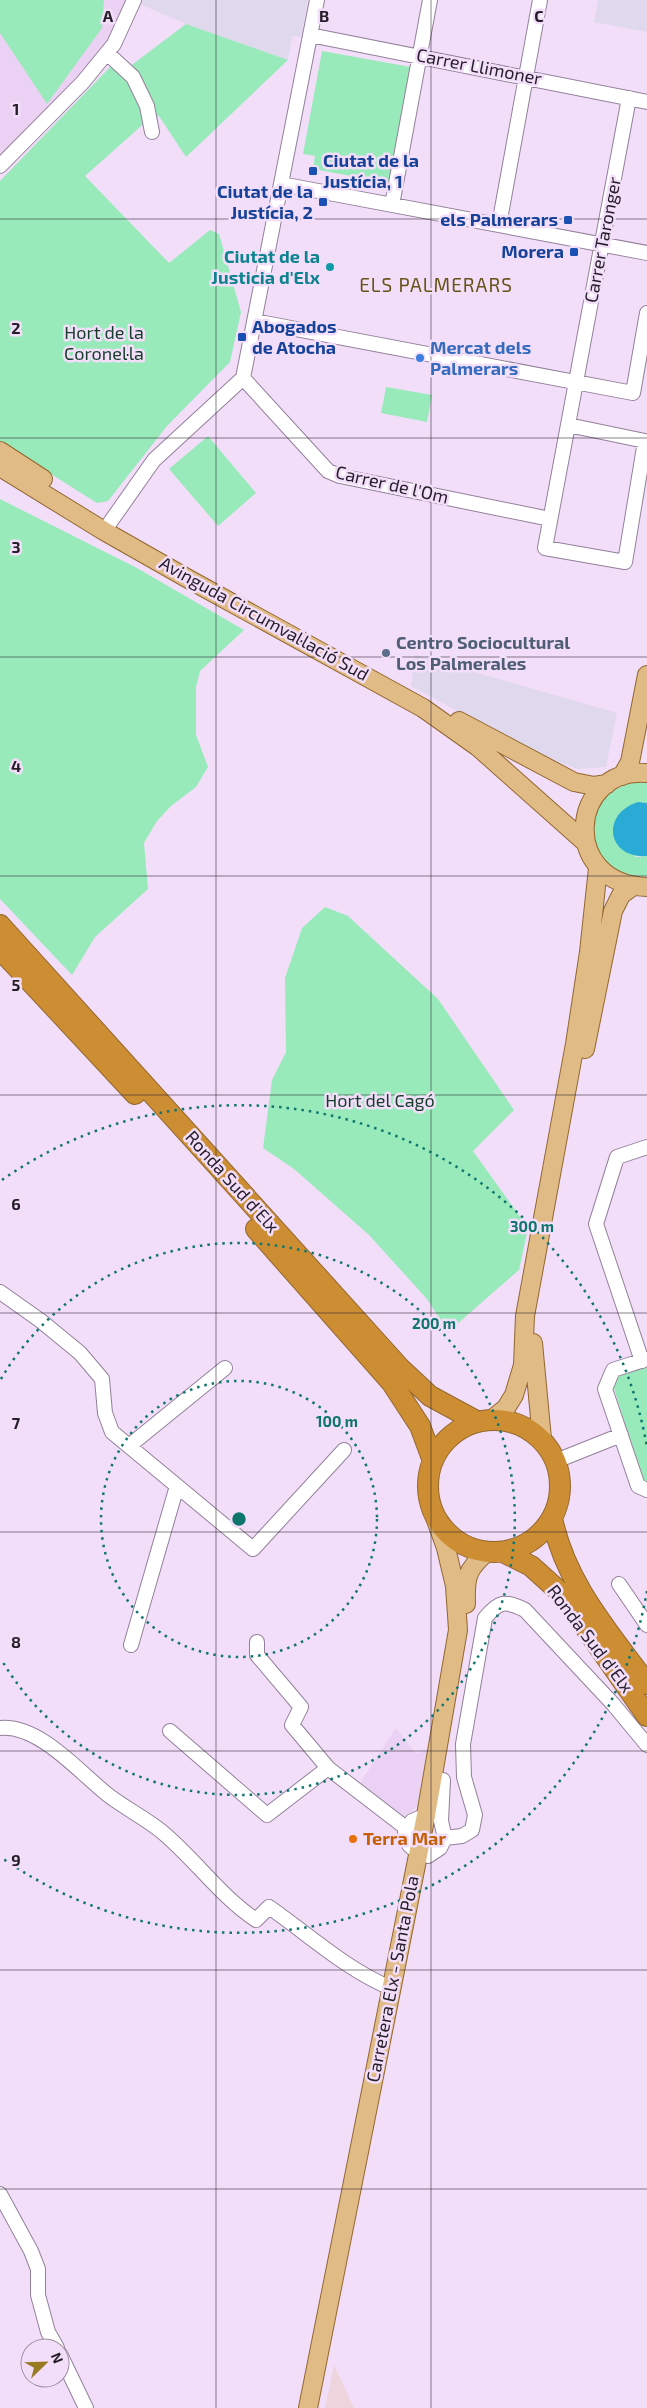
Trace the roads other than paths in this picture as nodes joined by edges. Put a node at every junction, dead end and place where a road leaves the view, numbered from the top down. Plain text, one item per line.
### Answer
1 (134, 0) edge
2 (317, 0) edge
3 (430, 0) edge
4 (540, 0) edge
5 (310, 35) junction
6 (107, 53) junction
7 (419, 56) junction
8 (526, 76) junction
9 (629, 98) junction
10 (647, 102) edge
11 (152, 132) dead end
12 (0, 166) edge
13 (281, 184) junction
14 (392, 205) junction
15 (499, 225) junction
16 (602, 244) junction
17 (647, 253) edge
18 (647, 313) edge
19 (254, 322) junction
20 (243, 378) junction
21 (576, 382) junction
22 (568, 425) junction
23 (0, 451) edge
24 (0, 466) edge
25 (550, 519) junction
26 (107, 526) junction
27 (647, 675) edge
28 (424, 705) junction
29 (647, 773) edge
30 (615, 780) junction
31 (586, 843) junction
32 (598, 868) junction
33 (639, 887) edge
34 (0, 925) edge
35 (0, 949) edge
36 (647, 1147) edge
37 (0, 1292) edge
38 (645, 1360) edge
39 (225, 1368) dead end
40 (485, 1421) junction
41 (621, 1435) junction
42 (542, 1439) junction
43 (129, 1446) junction
44 (344, 1450) dead end
45 (556, 1460) junction
46 (433, 1461) junction
47 (177, 1486) junction
48 (647, 1490) edge
49 (552, 1518) junction
50 (436, 1520) junction
51 (495, 1552) junction
52 (618, 1584) dead end
53 (647, 1625) edge
54 (256, 1642) dead end
55 (131, 1645) dead end
56 (647, 1684) edge
57 (647, 1716) edge
58 (0, 1728) edge
59 (170, 1731) dead end
60 (647, 1744) edge
61 (328, 1768) junction
62 (442, 1780) junction
63 (426, 1815) junction
64 (406, 1828) junction
65 (445, 1838) junction
66 (423, 1855) junction
67 (391, 1988) junction
68 (0, 2194) edge
69 (51, 2338) edge
70 (70, 2375) edge
71 (86, 2408) edge
72 (308, 2408) edge
73 (316, 2408) edge

1 - 6 street
2 - 5 street
3 - 7 street
4 - 8 street
5 - 7 street, Carrer Llimoner
5 - 13 street
6 - 11 street
6 - 12 street
7 - 8 street, Carrer Llimoner
7 - 14 street
8 - 9 street, Carrer Llimoner
8 - 15 street
9 - 10 street, Carrer Llimoner
9 - 16 street, Carrer Taronger
13 - 14 street
13 - 19 street
14 - 15 street
15 - 16 street
16 - 17 street
16 - 21 street, Carrer Taronger
18 - 21 street
19 - 20 street
19 - 21 street
20 - 25 street, Carrer de l'Om
20 - 26 street
21 - 22 street, Carrer Taronger
22 - 25 street, Carrer Taronger
22 - 25 street, Carrer Taronger
23 - 26 main road, Avinguda Circumval·lació Sud
24 - 26 main road, Avinguda Circumval·lació Sud
26 - 28 main road, Avinguda Circumval·lació Sud
27 - 30 main road
28 - 30 main road
28 - 31 main road
29 - 30 main road
30 - 31 main road
31 - 32 main road
32 - 33 main road
32 - 40 main road
33 - 42 main road
34 - 40 highway, Ronda Sud d'Elx
35 - 46 highway, Ronda Sud d'Elx
36 - 38 street
37 - 43 street
38 - 41 street
39 - 43 street
40 - 42 highway
40 - 46 highway
41 - 45 street
41 - 48 street
42 - 45 highway
43 - 47 street
44 - 47 street
45 - 49 highway
46 - 50 highway
47 - 55 street
49 - 51 highway
49 - 56 highway, Ronda Sud d'Elx
50 - 51 highway
50 - 63 main road, Carretera Elx - Santa Pola
51 - 57 highway, Ronda Sud d'Elx
51 - 62 main road, Carretera Elx - Santa Pola
52 - 53 street
54 - 61 street
58 - 67 street
59 - 61 street
60 - 65 street
61 - 64 street
62 - 65 street
62 - 66 main road, Carretera Elx - Santa Pola
63 - 64 street
63 - 66 main road, Carretera Elx - Santa Pola
64 - 66 street
65 - 66 street
66 - 67 main road, Carretera Elx - Santa Pola
66 - 73 main road, Carretera Elx - Santa Pola
67 - 72 main road, Carretera Elx - Santa Pola
68 - 69 street
70 - 71 street

